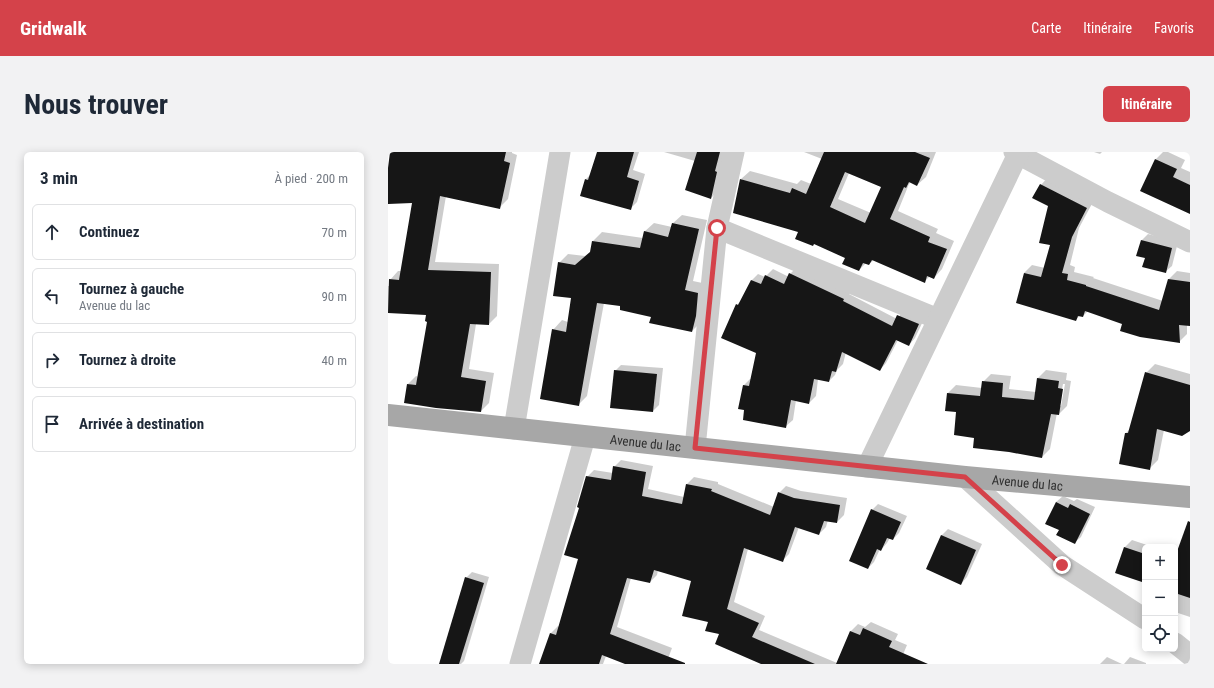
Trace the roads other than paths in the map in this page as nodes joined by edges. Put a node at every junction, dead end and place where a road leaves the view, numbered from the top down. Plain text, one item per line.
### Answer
1 (560, 152) edge
2 (734, 152) edge
3 (1016, 153) edge
4 (717, 228) junction
5 (1190, 242) edge
6 (938, 319) junction
7 (388, 415) edge
8 (514, 429) junction
9 (585, 437) junction
10 (695, 448) junction
11 (867, 467) junction
12 (965, 477) junction
13 (1190, 497) edge
14 (1142, 616) edge
15 (1178, 645) edge
16 (1190, 655) edge
17 (520, 664) edge

1 - 8 street
2 - 4 street
3 - 5 street
3 - 6 street
4 - 6 street
4 - 10 street
6 - 11 street
7 - 8 main road, Avenue du lac
8 - 9 main road, Avenue du lac
9 - 10 main road, Avenue du lac
9 - 17 street
10 - 11 main road, Avenue du lac
11 - 12 main road, Avenue du lac
12 - 13 main road, Avenue du lac
12 - 14 street
15 - 16 street

